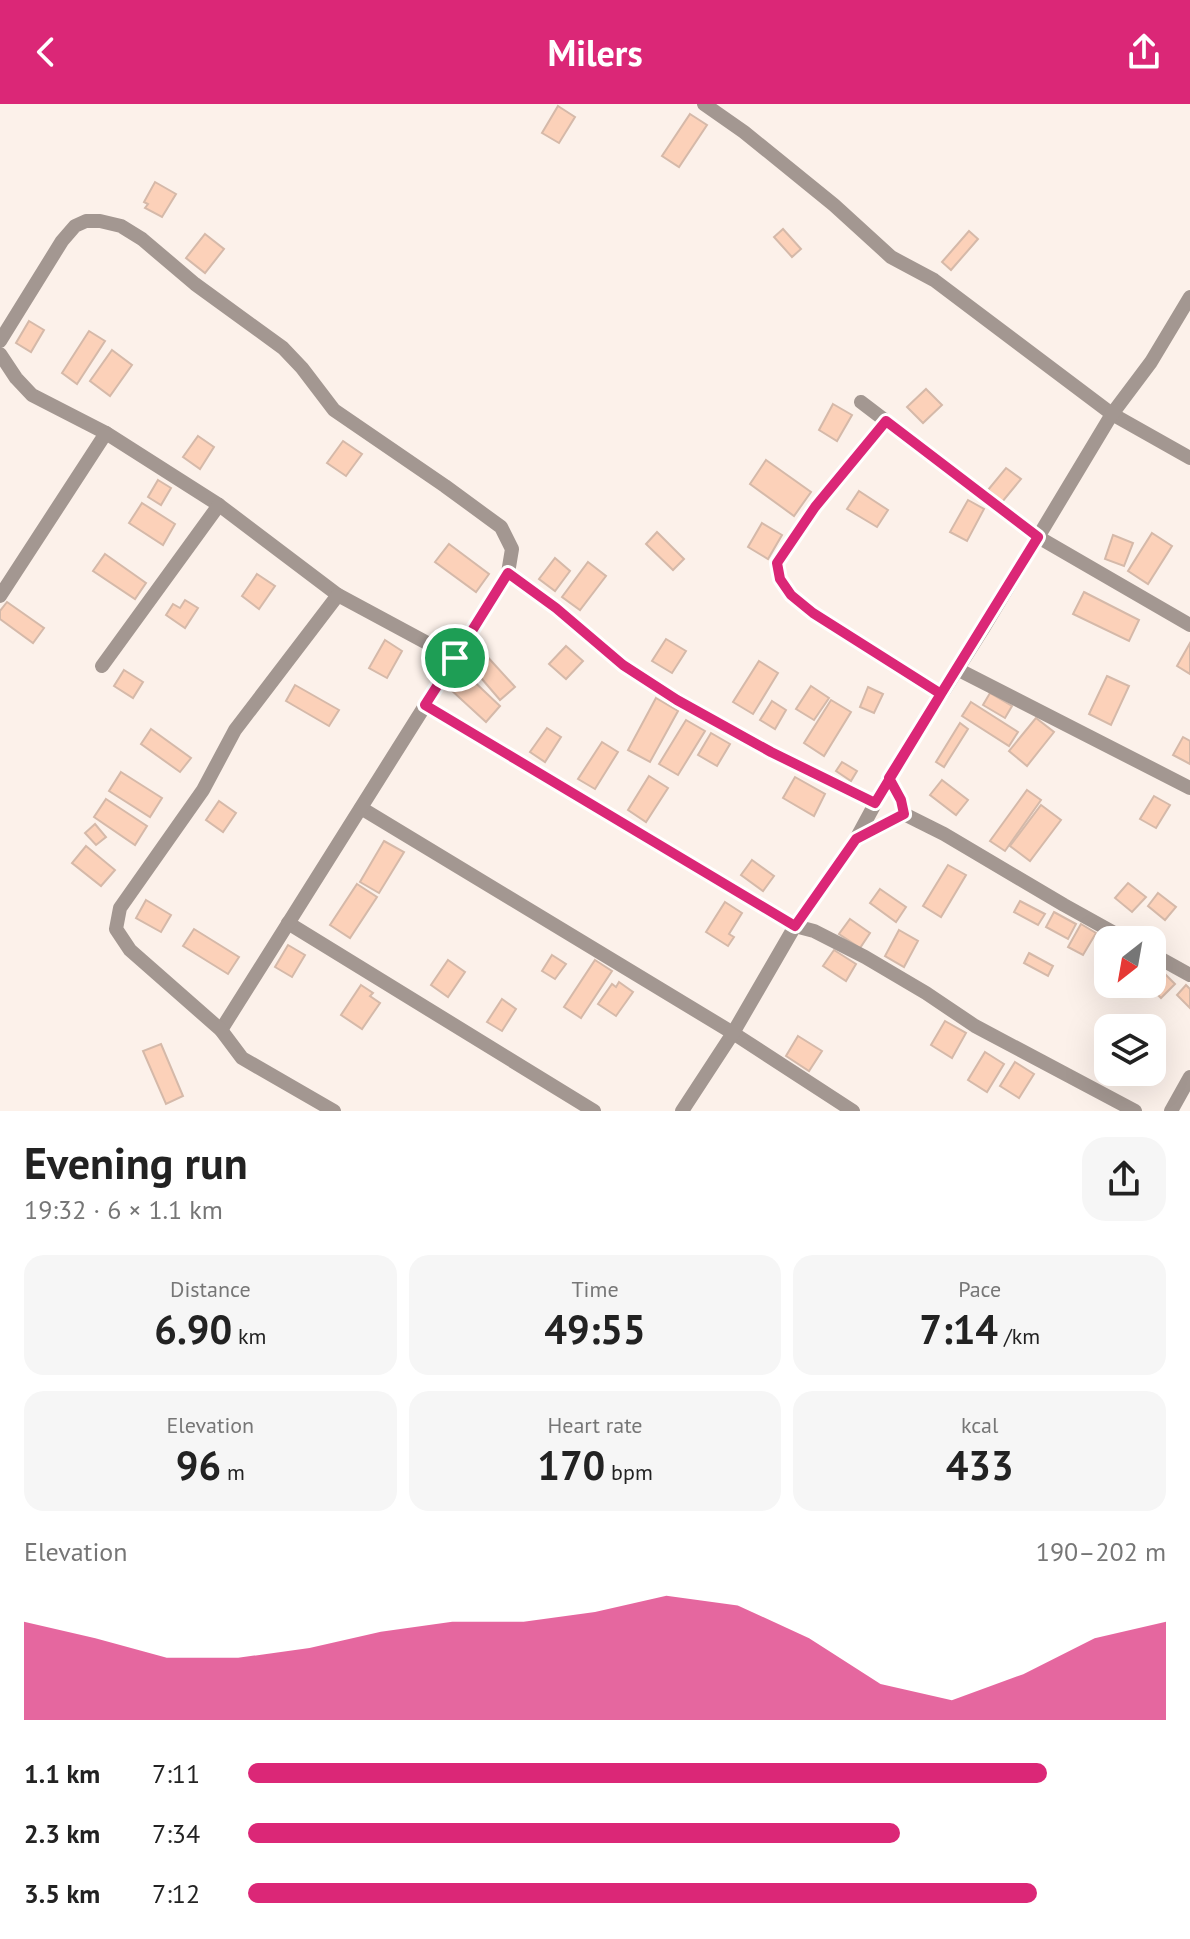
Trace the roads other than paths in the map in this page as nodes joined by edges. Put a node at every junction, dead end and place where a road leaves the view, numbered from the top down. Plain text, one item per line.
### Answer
1 (704, 104) edge
2 (1189, 300) edge
3 (0, 341) edge
4 (0, 354) edge
5 (861, 402) dead end
6 (1112, 414) junction
7 (886, 421) junction
8 (106, 433) junction
9 (1190, 458) edge
10 (219, 505) junction
11 (1038, 537) junction
12 (508, 573) junction
13 (338, 595) junction
14 (0, 596) edge
15 (1190, 625) edge
16 (455, 658) junction
17 (102, 666) dead end
18 (957, 669) junction
19 (941, 694) junction
20 (425, 705) junction
21 (889, 778) junction
22 (1190, 788) edge
23 (875, 803) junction
24 (361, 808) junction
25 (904, 814) junction
26 (856, 839) junction
27 (288, 923) junction
28 (795, 926) junction
29 (1102, 926) edge
30 (1166, 962) edge
31 (1190, 975) edge
32 (221, 1030) junction
33 (733, 1033) junction
34 (1190, 1077) edge
35 (334, 1111) edge
36 (594, 1111) edge
37 (682, 1111) edge
38 (853, 1111) edge
39 (1135, 1111) edge
40 (1171, 1111) edge

1 - 6 street
2 - 6 street
3 - 12 street
4 - 8 street
5 - 7 street
6 - 9 street
6 - 11 street
7 - 11 street
7 - 19 street
8 - 10 street
8 - 14 street
10 - 13 street
10 - 17 street
11 - 15 street
11 - 18 street
12 - 16 street
12 - 23 street
13 - 16 street
13 - 32 street
16 - 20 street
18 - 19 street
18 - 22 street
19 - 21 street
20 - 24 street
20 - 28 street
21 - 23 street
21 - 25 street
23 - 26 street
24 - 27 street
24 - 33 street
25 - 26 street
25 - 29 street
26 - 28 street
27 - 32 street
27 - 36 street
28 - 33 street
28 - 39 street
30 - 31 street
32 - 35 street
33 - 37 street
33 - 38 street
34 - 40 street

